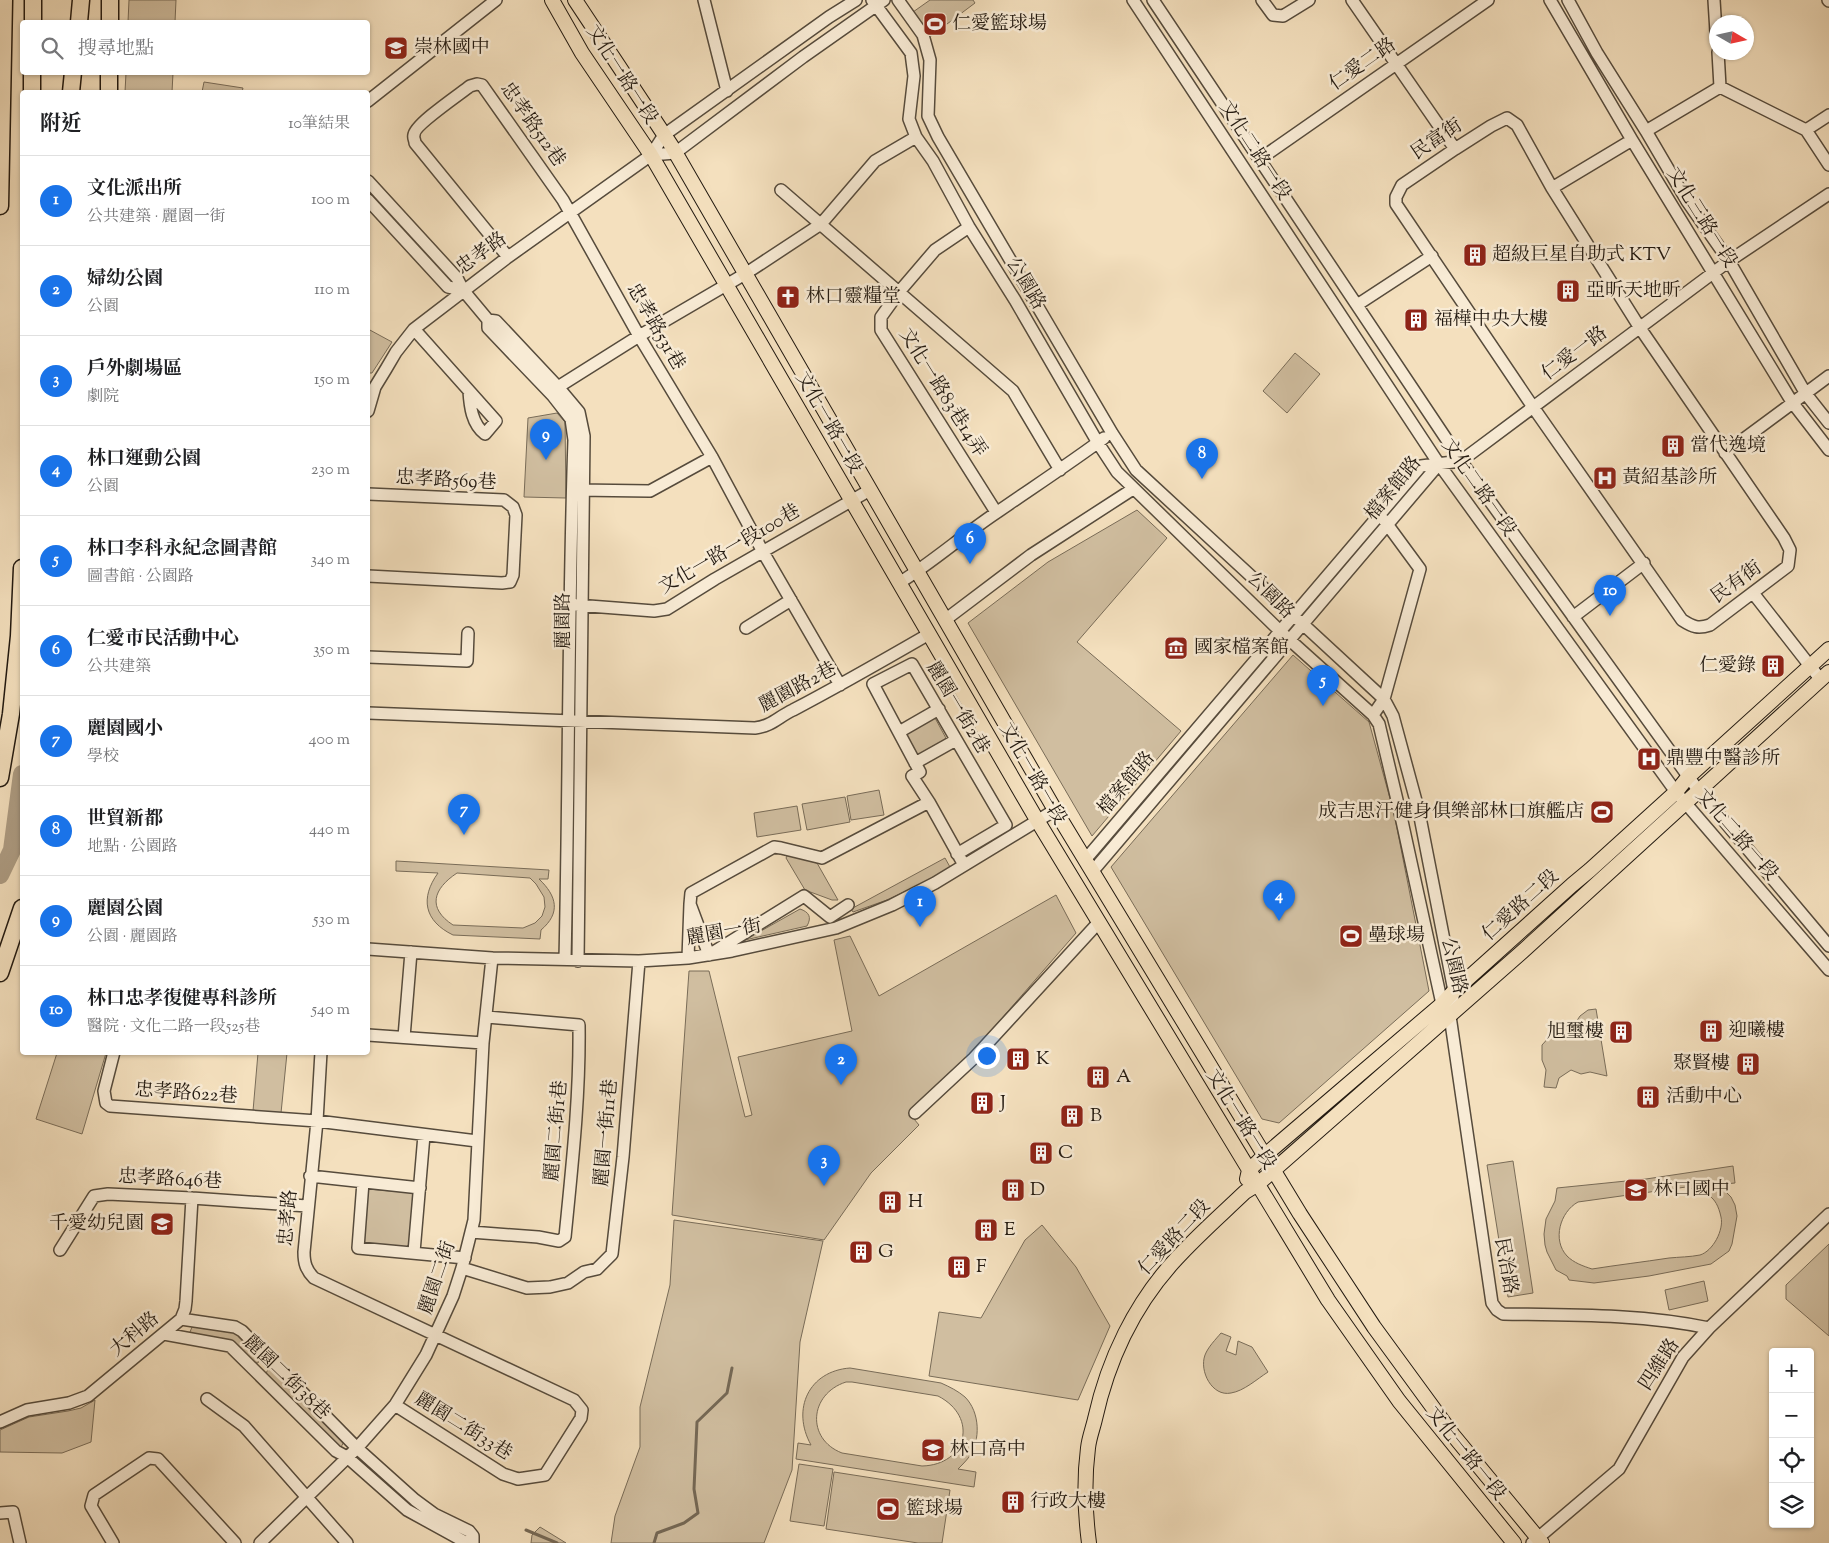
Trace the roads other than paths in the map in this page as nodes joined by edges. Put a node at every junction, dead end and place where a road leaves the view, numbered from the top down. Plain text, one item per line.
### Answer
1 (4, 0) edge
2 (34, 0) edge
3 (82, 0) edge
4 (110, 0) edge
5 (496, 0) edge
6 (552, 0) edge
7 (575, 0) edge
8 (704, 0) edge
9 (856, 0) edge
10 (898, 0) edge
11 (1133, 0) edge
12 (1262, 0) edge
13 (1308, 0) edge
14 (1352, 0) edge
15 (1488, 0) edge
16 (1550, 0) edge
17 (1568, 0) edge
18 (1714, 0) edge
19 (1157, 1) edge
20 (878, 2) edge
21 (1715, 15) edge
22 (33, 20) edge
23 (79, 20) edge
24 (110, 20) edge
25 (925, 44) junction
26 (910, 53) junction
27 (1718, 60) edge
28 (1395, 64) junction
29 (32, 75) edge
30 (73, 75) edge
31 (109, 75) edge
32 (1720, 87) junction
33 (32, 90) edge
34 (71, 90) edge
35 (109, 90) edge
36 (726, 91) junction
37 (370, 99) edge
38 (1829, 114) edge
39 (1806, 130) junction
40 (1646, 132) junction
41 (664, 135) junction
42 (916, 137) junction
43 (940, 140) junction
44 (1632, 140) junction
45 (924, 149) junction
46 (1454, 149) junction
47 (675, 152) junction
48 (651, 156) junction
49 (1260, 159) junction
50 (1829, 166) edge
51 (370, 183) edge
52 (1552, 188) junction
53 (781, 190) dead end
54 (1829, 194) edge
55 (370, 202) edge
56 (0, 206) edge
57 (570, 212) junction
58 (821, 224) junction
59 (969, 227) junction
60 (1432, 256) junction
61 (508, 257) junction
62 (1729, 262) junction
63 (1714, 273) junction
64 (745, 274) junction
65 (726, 284) junction
66 (1025, 286) junction
67 (463, 290) junction
68 (899, 292) junction
69 (1011, 295) junction
70 (1357, 305) junction
71 (488, 320) junction
72 (1640, 328) junction
73 (414, 329) junction
74 (639, 336) junction
75 (1829, 376) edge
76 (372, 385) edge
77 (558, 387) junction
78 (469, 391) dead end
79 (1806, 394) junction
80 (370, 398) edge
81 (1792, 402) junction
82 (1533, 407) junction
83 (1829, 423) edge
84 (1112, 432) junction
85 (1098, 443) junction
86 (1829, 450) edge
87 (1725, 453) junction
88 (712, 457) junction
89 (1461, 461) junction
90 (1439, 464) junction
91 (1060, 470) junction
92 (1136, 470) junction
93 (1123, 479) junction
94 (1133, 489) junction
95 (578, 490) junction
96 (870, 490) junction
97 (370, 494) edge
98 (851, 500) junction
99 (996, 512) junction
100 (1380, 514) junction
101 (1388, 525) junction
102 (763, 552) junction
103 (1644, 563) junction
104 (917, 572) junction
105 (370, 576) edge
106 (899, 583) junction
107 (1753, 593) junction
108 (791, 600) junction
109 (569, 604) junction
110 (582, 605) junction
111 (20, 613) edge
112 (1294, 615) junction
113 (1574, 617) junction
114 (945, 620) junction
115 (1304, 624) junction
116 (746, 628) dead end
117 (1280, 631) junction
118 (468, 633) dead end
119 (929, 634) junction
120 (1290, 640) junction
121 (1829, 649) edge
122 (370, 657) edge
123 (1811, 667) junction
124 (1825, 676) edge
125 (840, 686) junction
126 (1384, 699) junction
127 (939, 710) junction
128 (370, 714) edge
129 (1373, 715) junction
130 (581, 721) junction
131 (568, 722) junction
132 (899, 732) junction
133 (956, 740) junction
134 (915, 763) junction
135 (1688, 777) junction
136 (0, 778) edge
137 (1698, 790) junction
138 (1676, 792) junction
139 (929, 802) junction
140 (1686, 803) junction
141 (1055, 810) junction
142 (1419, 812) junction
143 (1402, 818) junction
144 (1037, 820) junction
145 (957, 854) junction
146 (964, 866) junction
147 (1088, 866) junction
148 (690, 904) junction
149 (848, 905) dead end
150 (20, 914) edge
151 (1099, 922) junction
152 (1445, 946) junction
153 (1829, 946) edge
154 (370, 949) edge
155 (1431, 950) junction
156 (411, 952) junction
157 (709, 955) junction
158 (492, 958) junction
159 (688, 958) junction
160 (564, 959) junction
161 (578, 961) junction
162 (639, 961) junction
163 (1829, 970) edge
164 (0, 974) edge
165 (1454, 991) junction
166 (1442, 1004) junction
167 (487, 1016) junction
168 (1450, 1016) junction
169 (370, 1035) edge
170 (404, 1037) junction
171 (483, 1043) junction
172 (113, 1055) edge
173 (321, 1055) edge
174 (915, 1113) dead end
175 (316, 1121) junction
176 (424, 1134) junction
177 (477, 1141) junction
178 (1264, 1156) junction
179 (1249, 1170) junction
180 (1273, 1171) junction
181 (310, 1176) junction
182 (363, 1182) junction
183 (1258, 1184) junction
184 (420, 1188) junction
185 (1245, 1192) junction
186 (192, 1198) junction
187 (307, 1206) junction
188 (1829, 1214) edge
189 (471, 1232) junction
190 (60, 1250) dead end
191 (414, 1252) junction
192 (464, 1263) junction
193 (181, 1319) junction
194 (1709, 1328) junction
195 (164, 1334) junction
196 (436, 1335) junction
197 (270, 1360) junction
198 (256, 1373) junction
199 (207, 1399) dead end
200 (574, 1400) joint
201 (395, 1405) junction
202 (0, 1422) edge
203 (357, 1448) junction
204 (347, 1457) junction
205 (385, 1473) junction
206 (377, 1482) junction
207 (306, 1499) junction
208 (0, 1513) edge
209 (1538, 1542) edge
210 (20, 1543) edge
211 (113, 1543) edge
212 (234, 1543) edge
213 (260, 1543) edge
214 (347, 1543) edge
215 (467, 1543) edge
216 (473, 1543) edge
217 (1089, 1543) edge
218 (1514, 1543) edge

1 - 56 highway
2 - 22 highway
3 - 23 highway
4 - 24 highway
5 - 37 street
6 - 48 main road, 文化一路一段
7 - 41 main road, 文化一路一段
8 - 36 street
9 - 36 street, 忠孝路
10 - 25 street, 公園路
11 - 90 street, 文化二路一段
12 - 13 street
14 - 28 street
15 - 28 street, 仁愛二路
16 - 44 street, 文化三路一段
17 - 40 street, 文化三路一段
18 - 21 street
19 - 49 street, 文化二路一段
20 - 26 street, 公園路
20 - 47 street, 忠孝路
25 - 26 street
25 - 43 street, 公園路
26 - 42 street, 公園路
27 - 32 street
28 - 46 street
28 - 49 street, 仁愛二路
29 - 33 highway
30 - 34 highway
31 - 35 highway
32 - 39 street
32 - 40 street
36 - 41 street, 忠孝路
38 - 39 street
39 - 50 street
40 - 62 street, 文化三路一段
41 - 47 main road, 文化一路一段
41 - 48 street, 忠孝路
42 - 45 street, 公園路
42 - 58 street
43 - 45 street
43 - 66 street, 公園路
44 - 52 street
44 - 63 street, 文化三路一段
45 - 59 street, 公園路
46 - 52 street, 民富街
46 - 60 street, 民富街
47 - 48 street, 忠孝路
47 - 64 main road, 文化一路一段
48 - 57 street, 忠孝路
48 - 65 main road, 文化一路一段
49 - 70 street, 文化二路一段
51 - 67 street, 麗園路
52 - 72 street, 民富街
53 - 58 street, 文化一路83巷14弄
54 - 62 street, 仁愛一路
55 - 67 street, 麗園路
57 - 61 street, 忠孝路
57 - 61 street, 忠孝路512巷
57 - 74 street, 忠孝路531巷
58 - 64 street
58 - 68 street, 文化一路83巷14弄
59 - 68 street
59 - 69 street, 公園路
60 - 70 street
60 - 82 street, 民富街
61 - 67 street, 忠孝路
62 - 63 street, 仁愛一路
62 - 79 street, 文化三路一段
63 - 72 street, 仁愛一路
63 - 81 street, 文化三路一段
64 - 65 street
64 - 96 main road, 文化一路一段
65 - 74 street
65 - 98 main road, 文化一路一段
66 - 69 street
66 - 84 street, 公園路
67 - 71 street, 麗園路
67 - 73 street, 忠孝路
68 - 91 street, 文化一路83巷14弄
68 - 99 street, 文化一路83巷14弄
69 - 85 street, 公園路
70 - 89 street, 文化二路一段
71 - 77 street, 麗園路
71 - 95 street, 麗園路
72 - 82 street, 仁愛一路
72 - 87 street, 民有街
73 - 76 street, 忠孝路
73 - 78 street
74 - 77 street
74 - 88 street, 忠孝路531巷
75 - 79 street
76 - 80 street, 忠孝路
77 - 95 street, 麗園路
79 - 81 street
79 - 83 street, 文化三路一段
81 - 86 street, 文化三路一段
81 - 87 street
82 - 89 street, 仁愛一路
82 - 103 street, 民有街
84 - 85 street
84 - 92 street, 公園路
85 - 91 street
85 - 93 street, 公園路
87 - 107 street, 民有街
88 - 95 street
88 - 102 street, 忠孝路531巷
89 - 90 street, 仁愛一路
89 - 113 street, 文化二路一段
90 - 100 street, 檔案館路
90 - 101 street, 檔案館路
90 - 138 street, 文化二路一段
91 - 99 street
92 - 93 street
92 - 112 street, 公園路
93 - 94 street, 公園路
94 - 114 street
94 - 117 street, 公園路
95 - 109 street, 麗園路
95 - 110 street, 麗園路
96 - 98 street, 文化一路一段100巷
96 - 104 main road, 文化一路一段
97 - 105 street, 忠孝路569巷
98 - 102 street, 文化一路一段100巷
98 - 106 main road, 文化一路一段
99 - 104 street
100 - 101 street
100 - 112 street, 檔案館路
101 - 115 street, 檔案館路
101 - 126 street
102 - 108 street, 忠孝路531巷
102 - 110 street, 文化一路一段100巷
103 - 107 street, 民有街
103 - 113 street
104 - 106 street
104 - 114 main road, 文化一路一段
106 - 119 main road, 文化一路一段
107 - 123 street
108 - 116 street
108 - 125 street, 忠孝路531巷
109 - 110 street, 文化一路一段100巷
109 - 131 street, 麗園路
110 - 130 street, 麗園路
111 - 136 highway
112 - 115 street, 公園路
112 - 117 street, 檔案館路
113 - 135 street, 文化二路一段
114 - 141 main road, 文化一路一段
115 - 120 street, 檔案館路
115 - 126 street, 公園路
117 - 120 street, 公園路
117 - 147 street, 檔案館路
118 - 122 street
119 - 125 street, 麗園路2巷
119 - 144 main road, 文化一路一段
120 - 129 street, 公園路
120 - 147 street, 檔案館路
121 - 123 main road, 仁愛路二段
123 - 124 street
123 - 135 main road, 仁愛路二段
124 - 137 main road, 仁愛路二段
125 - 130 street, 麗園路2巷
126 - 129 street
126 - 142 street, 公園路
127 - 132 street
127 - 132 street, 麗園一街2巷
127 - 133 street, 麗園一街2巷
128 - 131 street, 麗園路2巷
129 - 143 street, 公園路
130 - 131 street, 麗園路2巷
130 - 161 street, 麗園路
131 - 160 street, 麗園路
132 - 134 street, 麗園一街2巷
133 - 134 street
133 - 145 street, 麗園一街2巷
134 - 139 street, 麗園一街2巷
135 - 137 street, 文化二路一段
135 - 138 main road, 仁愛路二段
137 - 140 main road, 仁愛路二段
137 - 153 street, 文化二路一段
138 - 140 street, 文化二路一段
138 - 165 main road, 仁愛路二段
139 - 145 street, 麗園一街2巷
139 - 148 street
140 - 163 street, 文化二路一段
140 - 168 main road, 仁愛路二段
141 - 144 street, 麗園一街
141 - 147 main road, 文化一路一段
142 - 143 street
142 - 152 street, 公園路
143 - 155 street, 公園路
144 - 146 street, 麗園一街
144 - 151 main road, 文化一路一段
145 - 146 street, 麗園一街2巷
146 - 157 street, 麗園一街
147 - 178 main road, 文化一路一段
148 - 157 street
148 - 159 street
149 - 157 street
150 - 164 highway
151 - 174 street
151 - 179 main road, 文化一路一段
152 - 155 street
152 - 165 street, 公園路
154 - 156 street, 麗園一街
155 - 166 street, 公園路
156 - 158 street, 麗園一街
156 - 170 street
157 - 159 street, 麗園一街
158 - 160 street, 麗園一街
158 - 167 street, 麗園二街
159 - 162 street, 麗園一街
160 - 161 street, 麗園一街
161 - 162 street, 麗園一街
162 - 192 street, 麗園一街11巷
165 - 166 main road, 仁愛路二段
165 - 168 street, 公園路
166 - 168 street, 公園路
166 - 178 main road, 仁愛路二段
167 - 171 street, 麗園二街
167 - 189 street, 麗園二街1巷
168 - 180 main road, 仁愛路二段
168 - 194 street, 民治路
169 - 170 street
170 - 171 street
171 - 177 street, 麗園二街
172 - 175 street, 忠孝路622巷
173 - 175 street, 忠孝路
175 - 176 street
175 - 181 street, 忠孝路
176 - 177 street
176 - 184 street
177 - 189 street, 麗園二街
178 - 179 main road, 仁愛路二段
178 - 180 main road, 文化一路一段
179 - 183 main road, 文化一路一段
179 - 185 main road
180 - 183 main road, 仁愛路二段
180 - 209 main road, 文化一路一段
181 - 182 street
181 - 187 street, 忠孝路
182 - 184 street
182 - 191 street, 麗園一街11巷
183 - 185 main road, 仁愛路二段
183 - 218 main road, 文化一路一段
184 - 191 street
185 - 217 main road, 仁愛路二段
186 - 187 street, 忠孝路646巷
186 - 190 street, 忠孝路646巷
186 - 193 street, 大科路
187 - 196 street, 忠孝路
188 - 194 street, 四維路
189 - 192 street, 麗園二街
191 - 192 street, 麗園一街11巷
192 - 196 street, 麗園二街
193 - 195 street, 大科路
193 - 197 street, 麗園二街38巷
194 - 209 street, 四維路
195 - 198 street, 麗園二街38巷
195 - 202 street, 大科路
196 - 200 street, 忠孝路
196 - 201 street, 麗園二街
197 - 198 street
197 - 203 street, 麗園二街38巷
198 - 204 street, 麗園二街38巷
199 - 207 street
200 - 201 street, 麗園二街33巷
201 - 203 street, 麗園二街
203 - 204 street, 麗園二街
203 - 205 street, 麗園二街38巷
204 - 206 street, 麗園二街38巷
204 - 207 street, 麗園二街
205 - 206 street
205 - 216 street, 麗園二街38巷
206 - 215 street, 麗園二街38巷
207 - 213 street, 麗園二街
207 - 214 street
208 - 210 street
211 - 212 street

